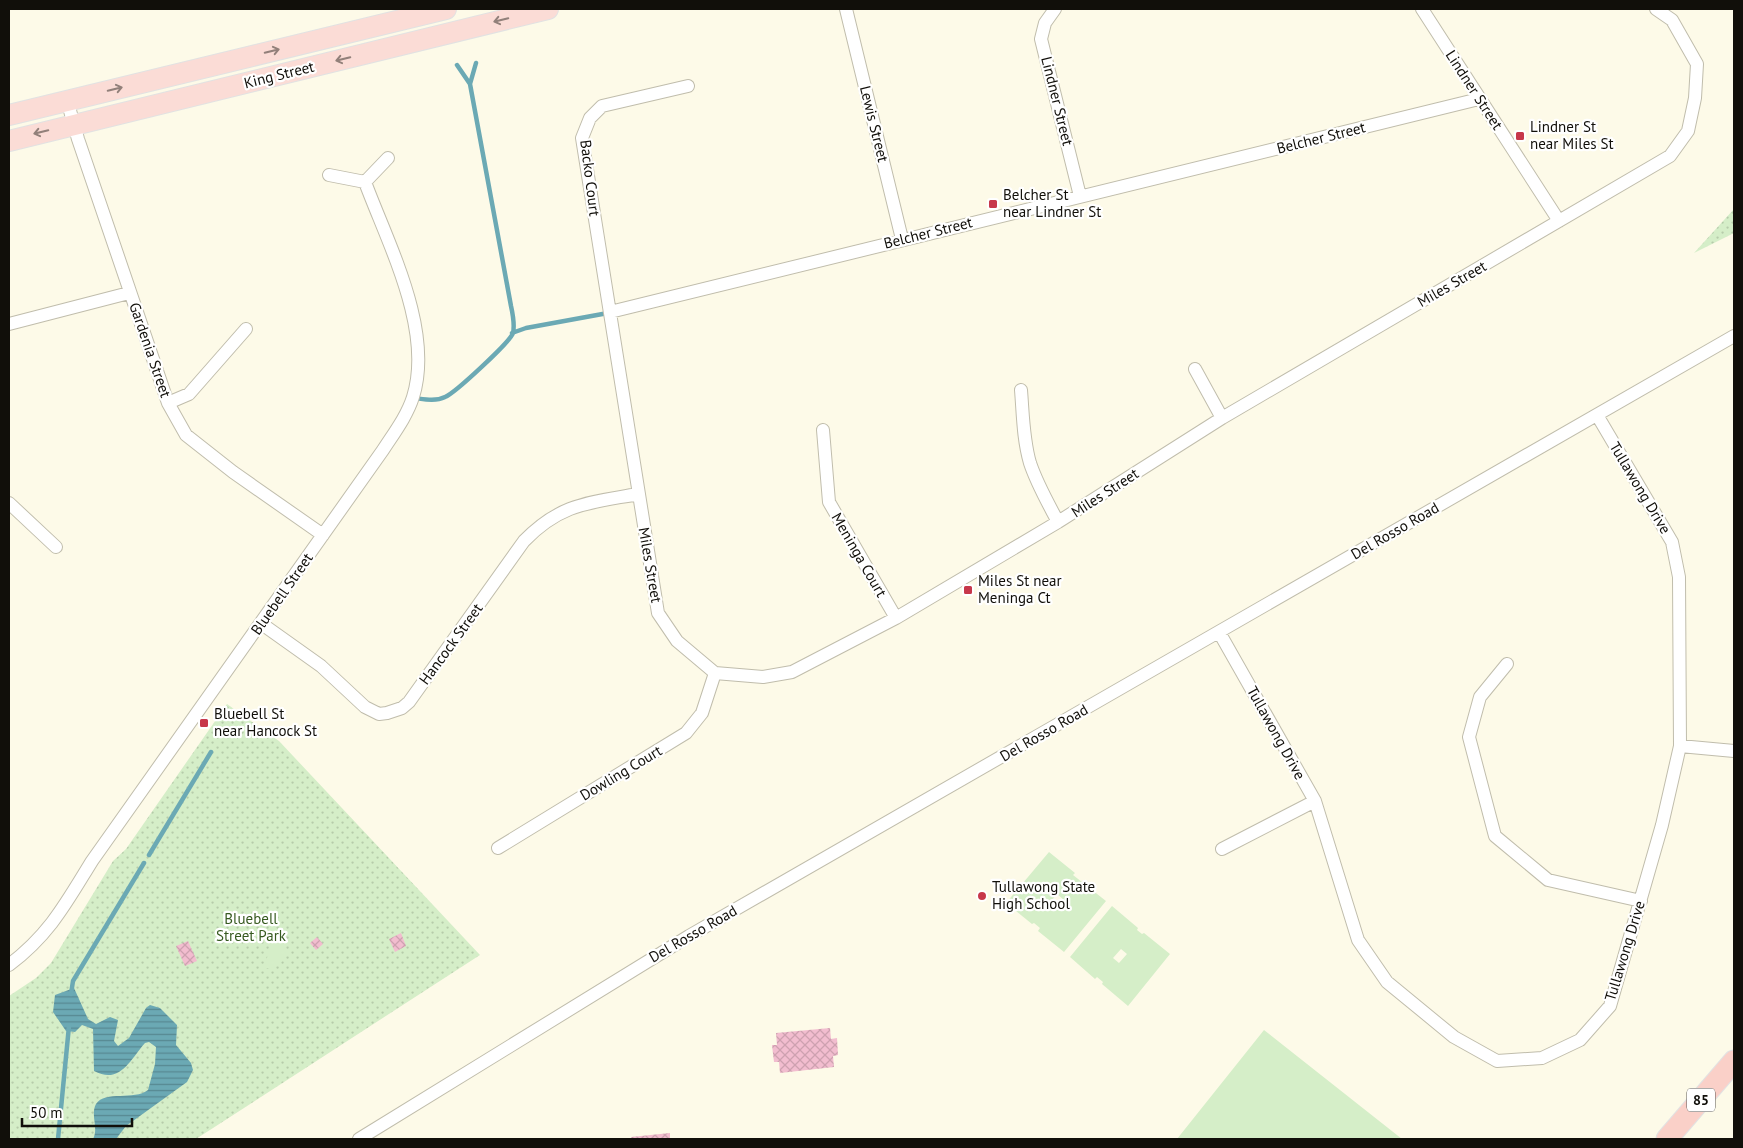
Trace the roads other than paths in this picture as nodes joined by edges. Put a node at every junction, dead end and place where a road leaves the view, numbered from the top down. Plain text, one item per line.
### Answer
1 (446, 9) edge
2 (548, 9) edge
3 (846, 9) edge
4 (1055, 9) edge
5 (1422, 9) edge
6 (1656, 9) edge
7 (688, 86) dead end
8 (1479, 99) junction
9 (67, 100) junction
10 (9, 115) edge
11 (74, 124) junction
12 (9, 140) edge
13 (388, 158) dead end
14 (329, 175) dead end
15 (365, 182) junction
16 (1080, 196) junction
17 (1560, 222) junction
18 (902, 239) junction
19 (129, 293) junction
20 (610, 312) junction
21 (9, 324) edge
22 (246, 329) dead end
23 (1734, 336) edge
24 (1195, 369) dead end
25 (1021, 390) dead end
26 (168, 403) junction
27 (1597, 414) junction
28 (1222, 418) junction
29 (823, 430) dead end
30 (638, 494) junction
31 (9, 503) edge
32 (1058, 522) junction
33 (323, 535) junction
34 (56, 547) dead end
35 (896, 618) junction
36 (262, 624) junction
37 (1220, 632) junction
38 (1507, 664) dead end
39 (715, 673) junction
40 (1680, 746) junction
41 (1734, 751) edge
42 (1315, 801) junction
43 (498, 848) dead end
44 (1222, 849) dead end
45 (1641, 901) junction
46 (9, 965) edge
47 (1734, 1061) edge
48 (359, 1139) edge
49 (1667, 1139) edge

9 -> 1 main road, King Street
2 -> 11 main road, King Street
3 - 18 street, Lewis Street
4 - 16 street, Lindner Street
5 - 8 street, Lindner Street
6 - 17 street, Miles Street
7 - 20 street, Backo Court
8 - 16 street, Belcher Street
8 - 17 street, Lindner Street
9 - 10 main road, King Street
9 - 11 street, Gardenia Street
11 -> 12 main road, King Street
11 - 19 street, Gardenia Street
13 - 15 street
14 - 15 street
15 - 33 street, Bluebell Street
16 - 18 street, Belcher Street
17 - 28 street, Miles Street
18 - 20 street, Belcher Street
19 - 21 street
19 - 26 street, Gardenia Street
20 - 30 street, Miles Street
22 - 26 street
23 - 27 street, Del Rosso Road
24 - 28 street
25 - 32 street
26 - 33 street, Gardenia Street
27 - 37 street, Del Rosso Road
27 - 40 street, Tullawong Drive
28 - 32 street, Miles Street
29 - 35 street, Meninga Court
30 - 36 street, Hancock Street
30 - 39 street, Miles Street
31 - 34 street
32 - 35 street, Miles Street
33 - 36 street, Bluebell Street
35 - 39 street, Miles Street
36 - 46 street, Bluebell Street
37 - 42 street, Tullawong Drive
37 - 48 street, Del Rosso Road
38 - 45 street
39 - 43 street, Dowling Court
40 - 41 street
40 - 45 street, Tullawong Drive
42 - 44 street
42 - 45 street, Tullawong Drive
47 - 49 highway, 85

